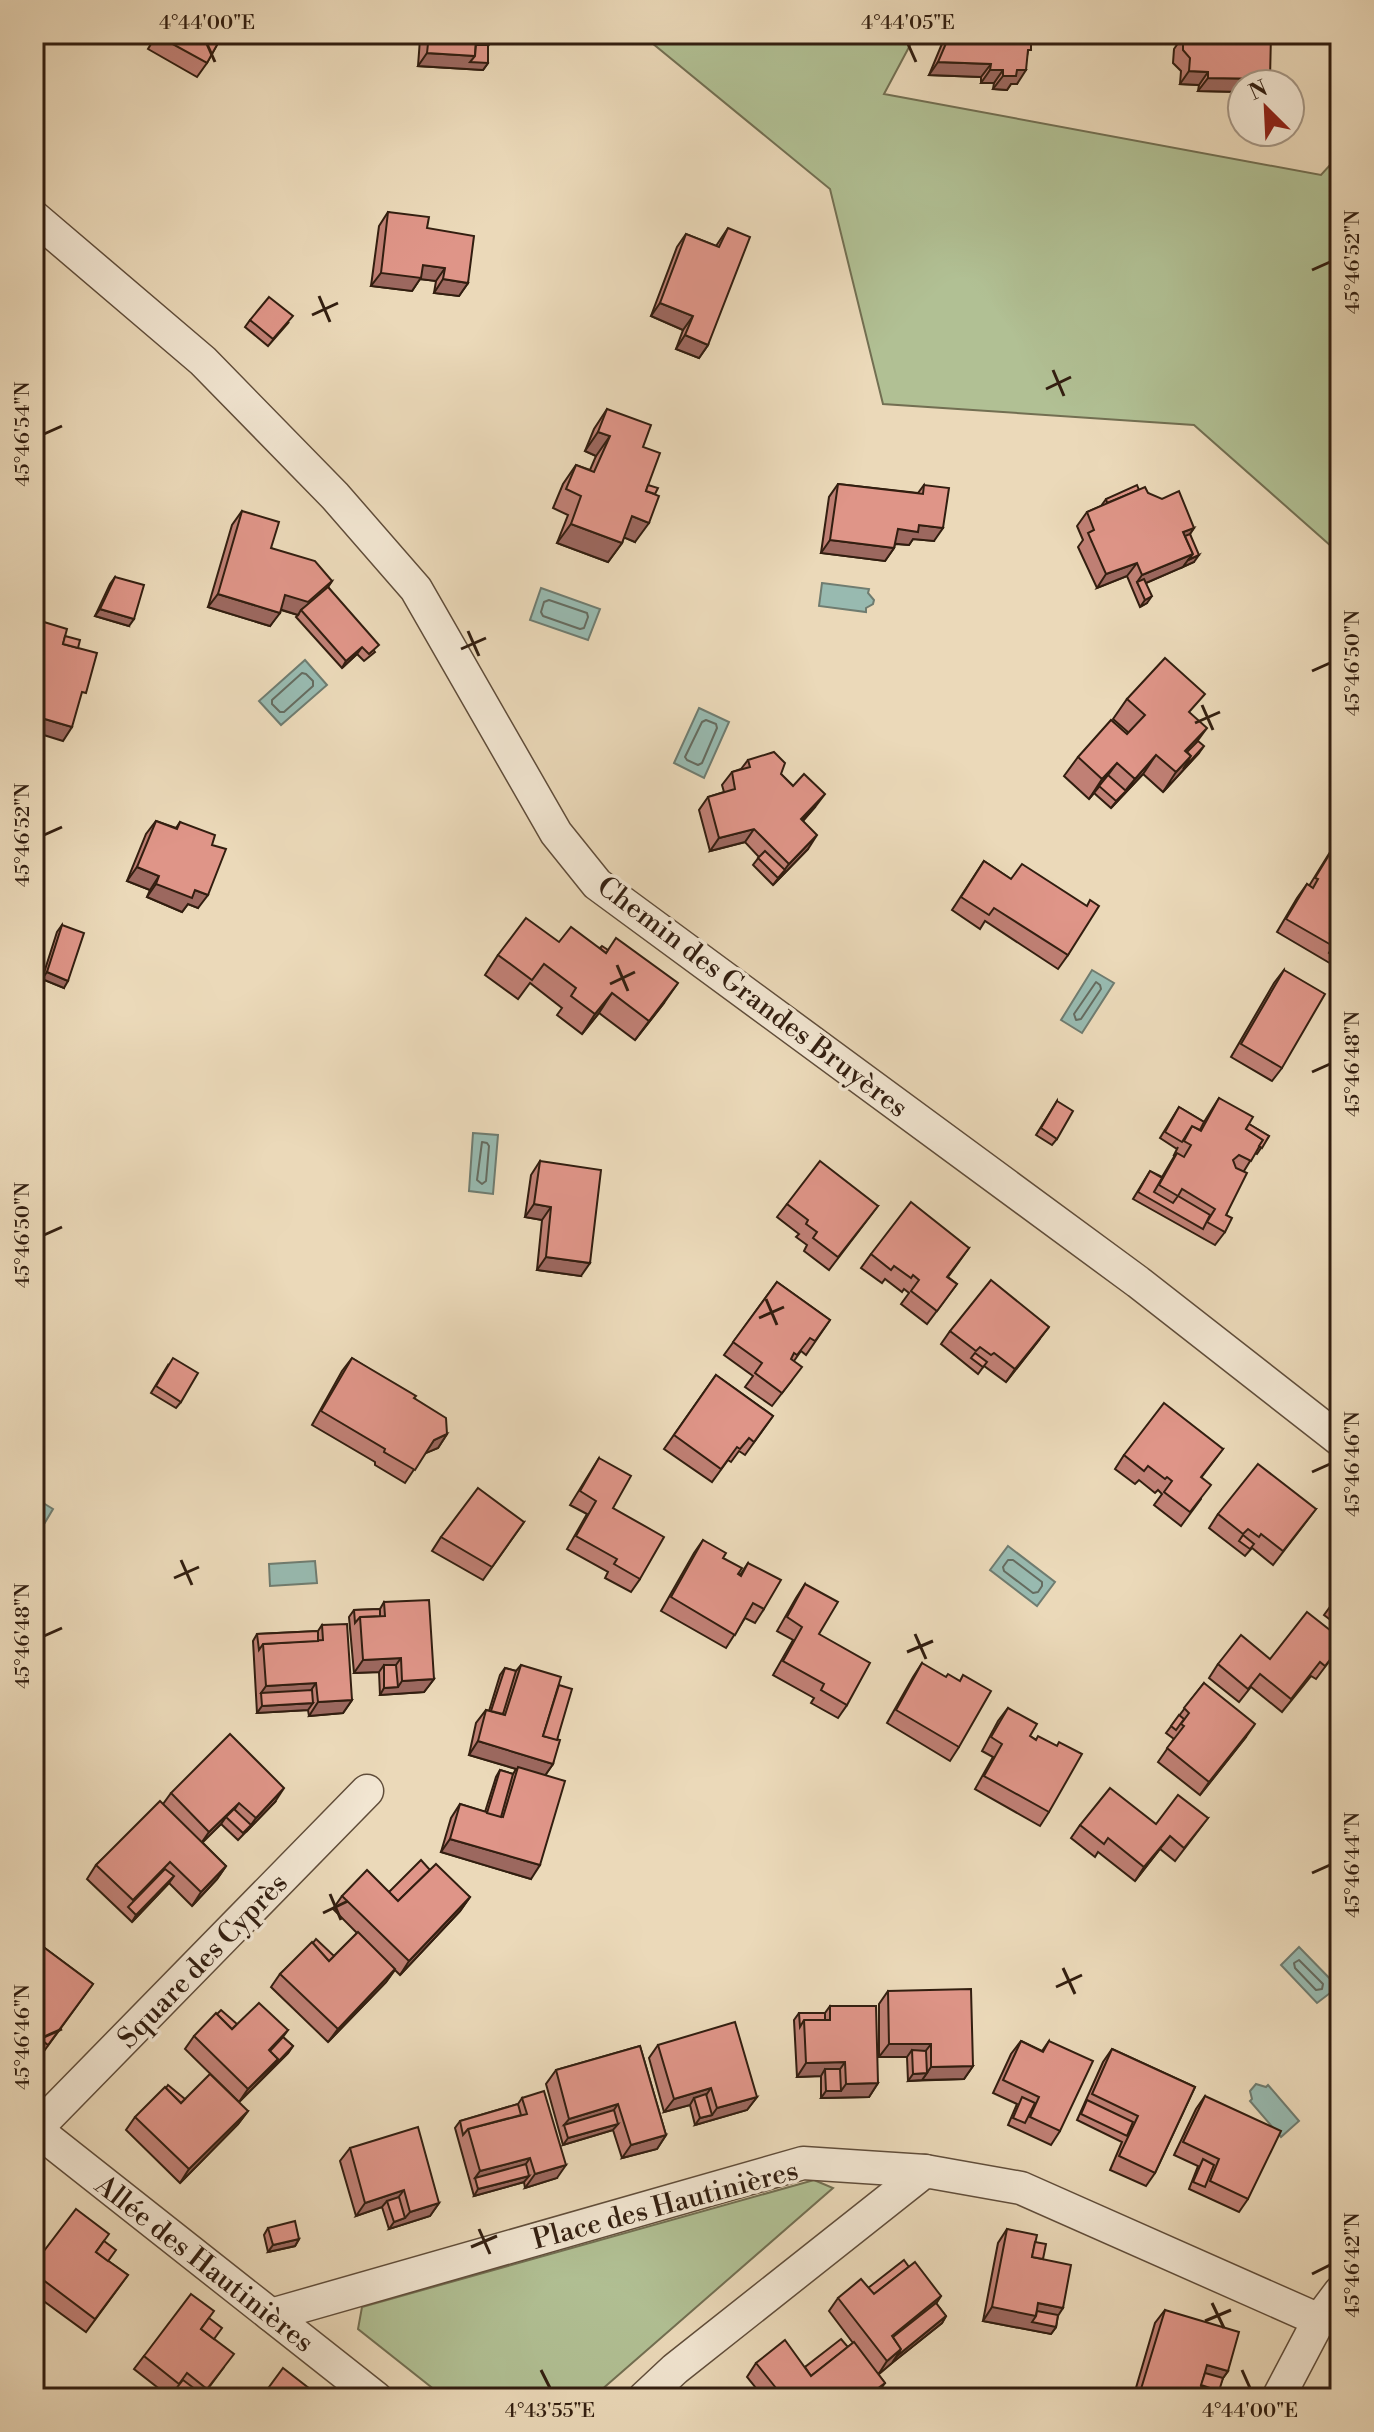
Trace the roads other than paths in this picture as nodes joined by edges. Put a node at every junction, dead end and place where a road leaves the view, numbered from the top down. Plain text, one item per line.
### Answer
1 (34, 217) edge
2 (1340, 1440) edge
3 (367, 1791) dead end
4 (35, 2128) edge
5 (925, 2171) junction
6 (1340, 2292) edge
7 (271, 2315) junction
8 (1319, 2320) junction
9 (376, 2398) edge
10 (644, 2398) edge
11 (1278, 2398) edge

1 - 2 street, Chemin des Grandes Bruyères
3 - 4 street, Square des Cyprès
4 - 7 street, Allée des Hautinières
5 - 7 street, Place des Hautinières
5 - 8 street, Place des Hautinières
5 - 10 street
6 - 8 street
7 - 9 street, Allée des Hautinières
8 - 11 street

